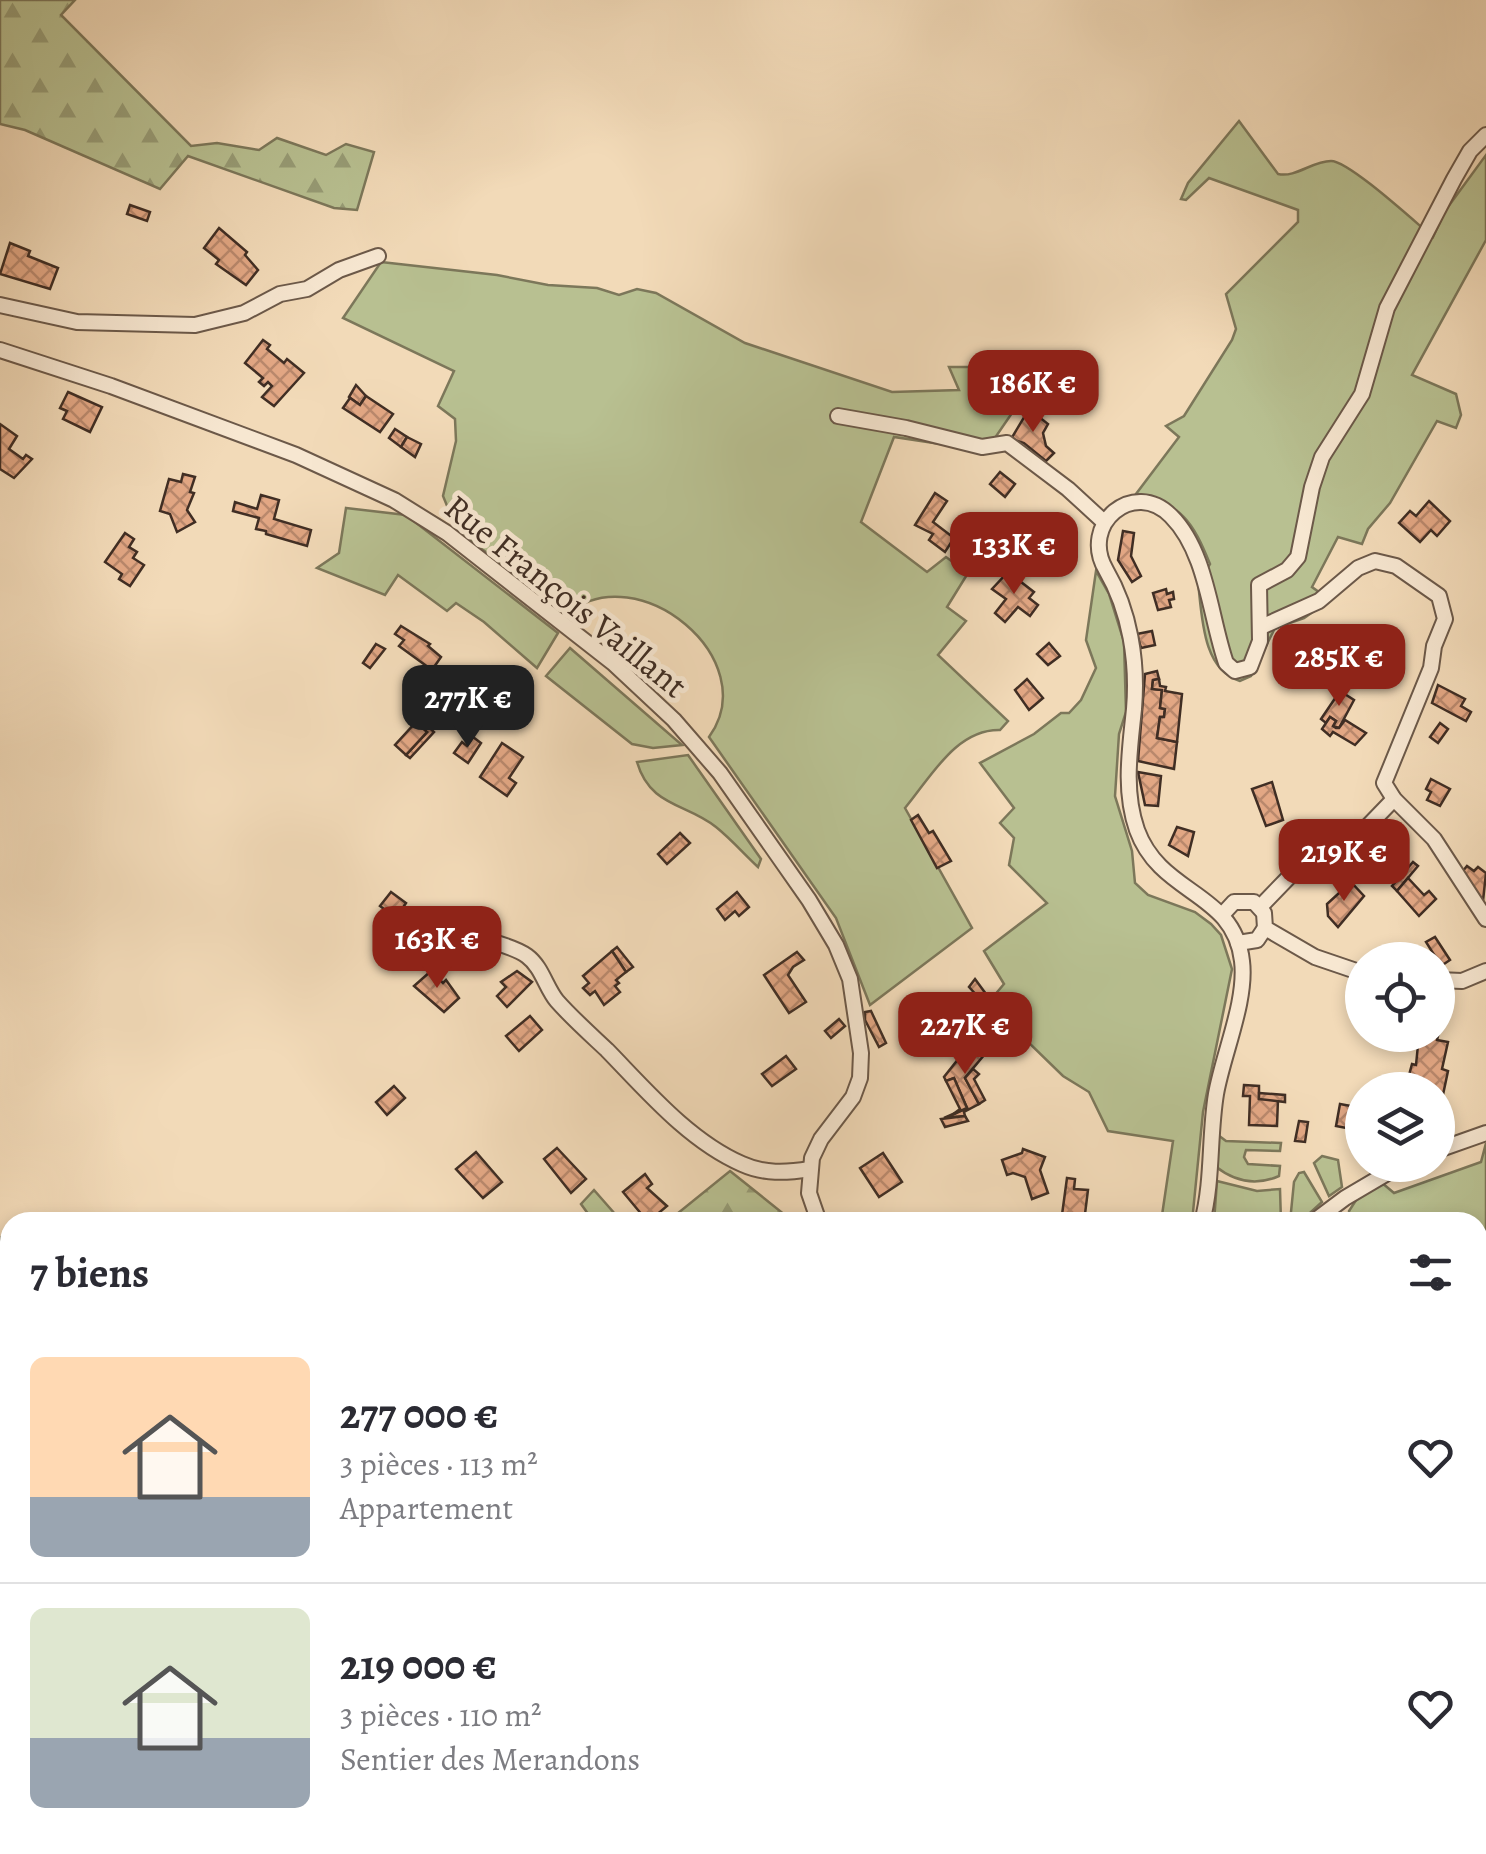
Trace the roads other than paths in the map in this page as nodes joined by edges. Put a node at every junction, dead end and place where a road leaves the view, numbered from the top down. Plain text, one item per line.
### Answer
1 (1486, 135) edge
2 (378, 256) dead end
3 (0, 304) edge
4 (0, 350) edge
5 (838, 416) dead end
6 (1104, 522) junction
7 (1261, 627) junction
8 (1394, 800) junction
9 (1260, 907) junction
10 (1222, 915) junction
11 (1486, 919) edge
12 (409, 926) dead end
13 (1266, 928) junction
14 (1238, 943) junction
15 (1345, 967) edge
16 (1486, 971) edge
17 (1455, 981) edge
18 (1486, 1132) edge
19 (1455, 1144) edge
20 (810, 1169) junction
21 (1372, 1182) edge
22 (1345, 1198) junction
23 (815, 1212) edge
24 (1203, 1212) edge
25 (1326, 1212) edge
26 (1339, 1212) edge

1 - 7 street
2 - 3 street
4 - 20 street, Rue François Vaillant
5 - 6 street
6 - 7 street
6 - 10 street
7 - 8 street
8 - 9 street
8 - 11 street
9 - 10 street
9 - 13 street
10 - 14 street
12 - 20 street
13 - 14 street
13 - 15 street
14 - 24 street
16 - 17 street
18 - 19 street
20 - 23 street
21 - 22 street
22 - 25 street
22 - 26 street

